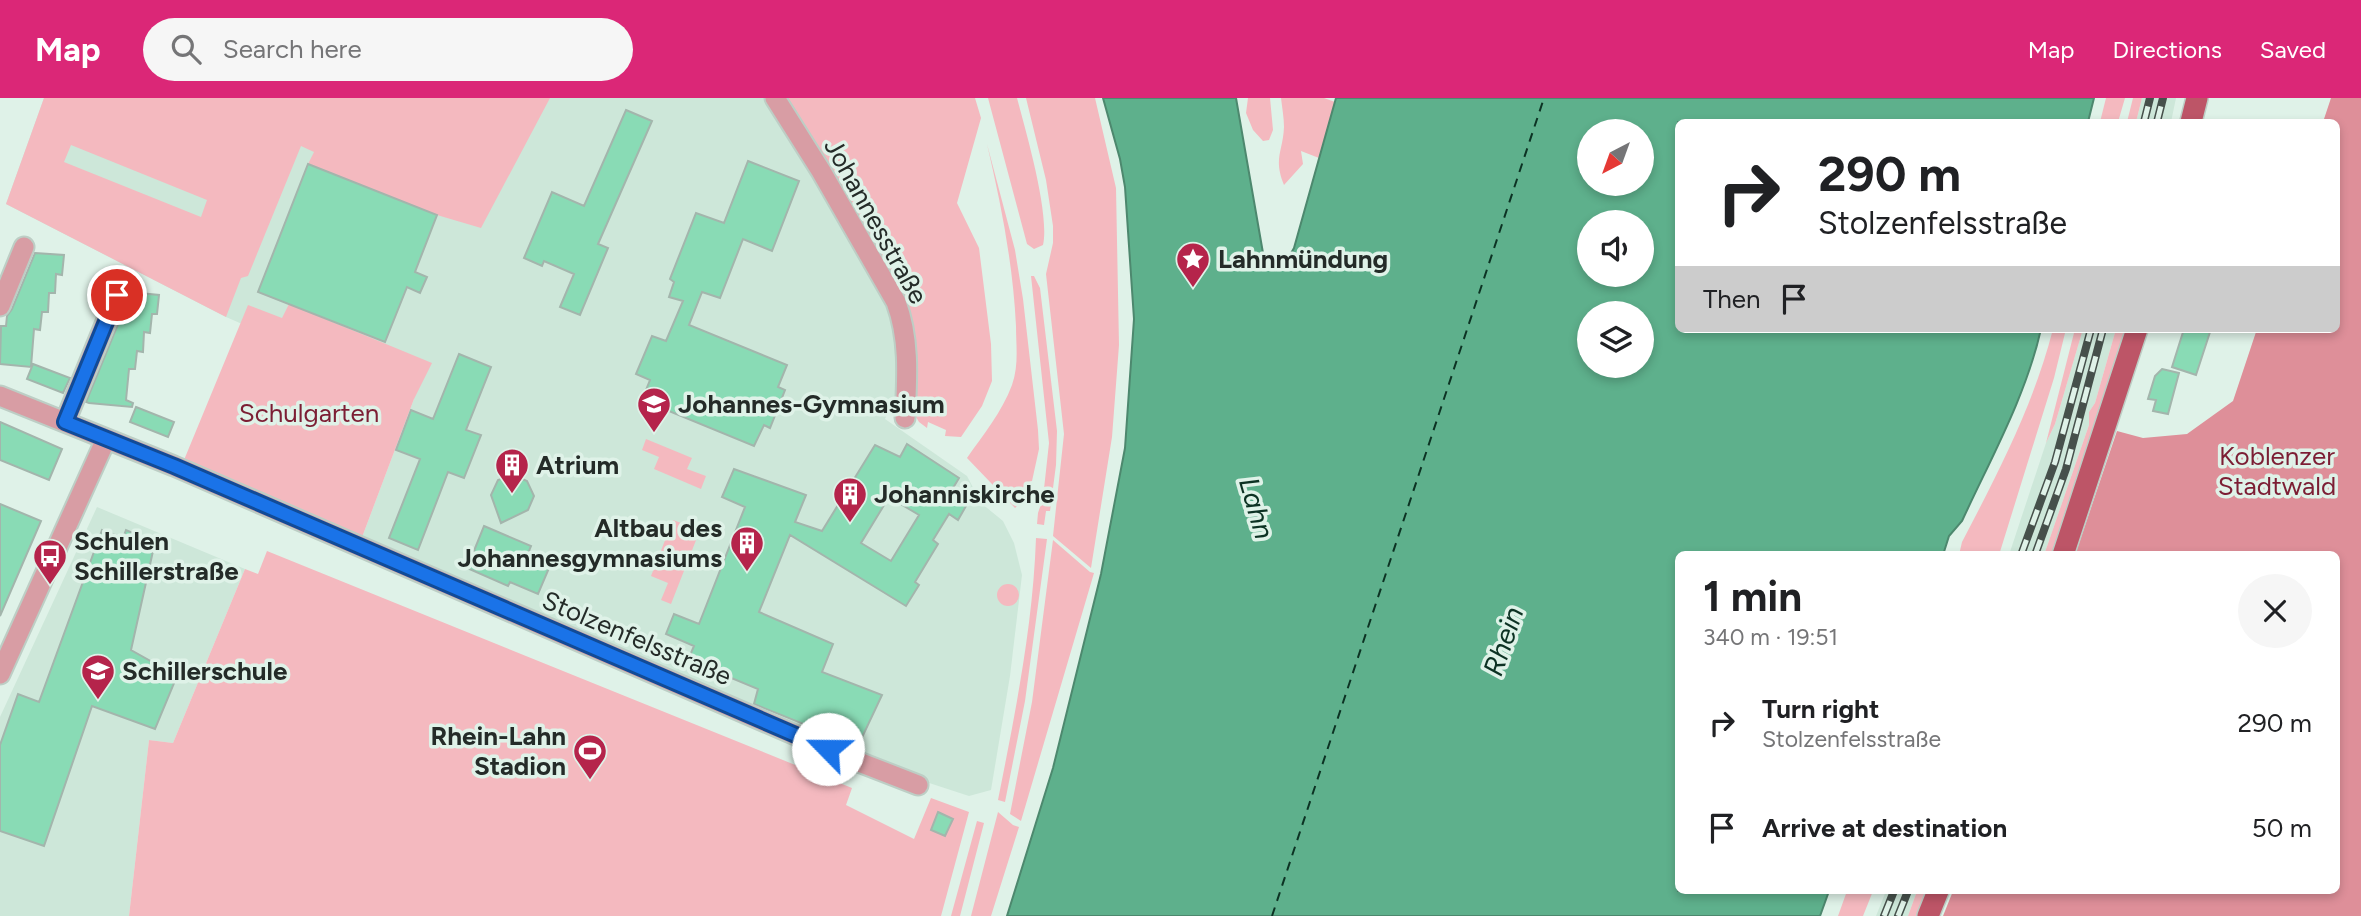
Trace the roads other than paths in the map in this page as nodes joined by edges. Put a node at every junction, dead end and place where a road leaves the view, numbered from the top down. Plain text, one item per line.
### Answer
1 (775, 98) edge
2 (2197, 98) edge
3 (2192, 119) edge
4 (24, 247) dead end
5 (117, 295) dead end
6 (0, 306) edge
7 (2136, 333) edge
8 (0, 396) edge
9 (905, 418) dead end
10 (65, 422) junction
11 (106, 439) junction
12 (2064, 551) edge
13 (0, 674) edge
14 (918, 785) dead end
15 (1937, 894) edge
16 (1928, 916) edge

1 - 9 street, Johannesstraße
2 - 3 main road
4 - 6 street
5 - 10 street
7 - 12 main road
8 - 10 street, Stolzenfelsstraße
10 - 11 street, Stolzenfelsstraße
11 - 13 street
11 - 14 street, Stolzenfelsstraße
15 - 16 main road

